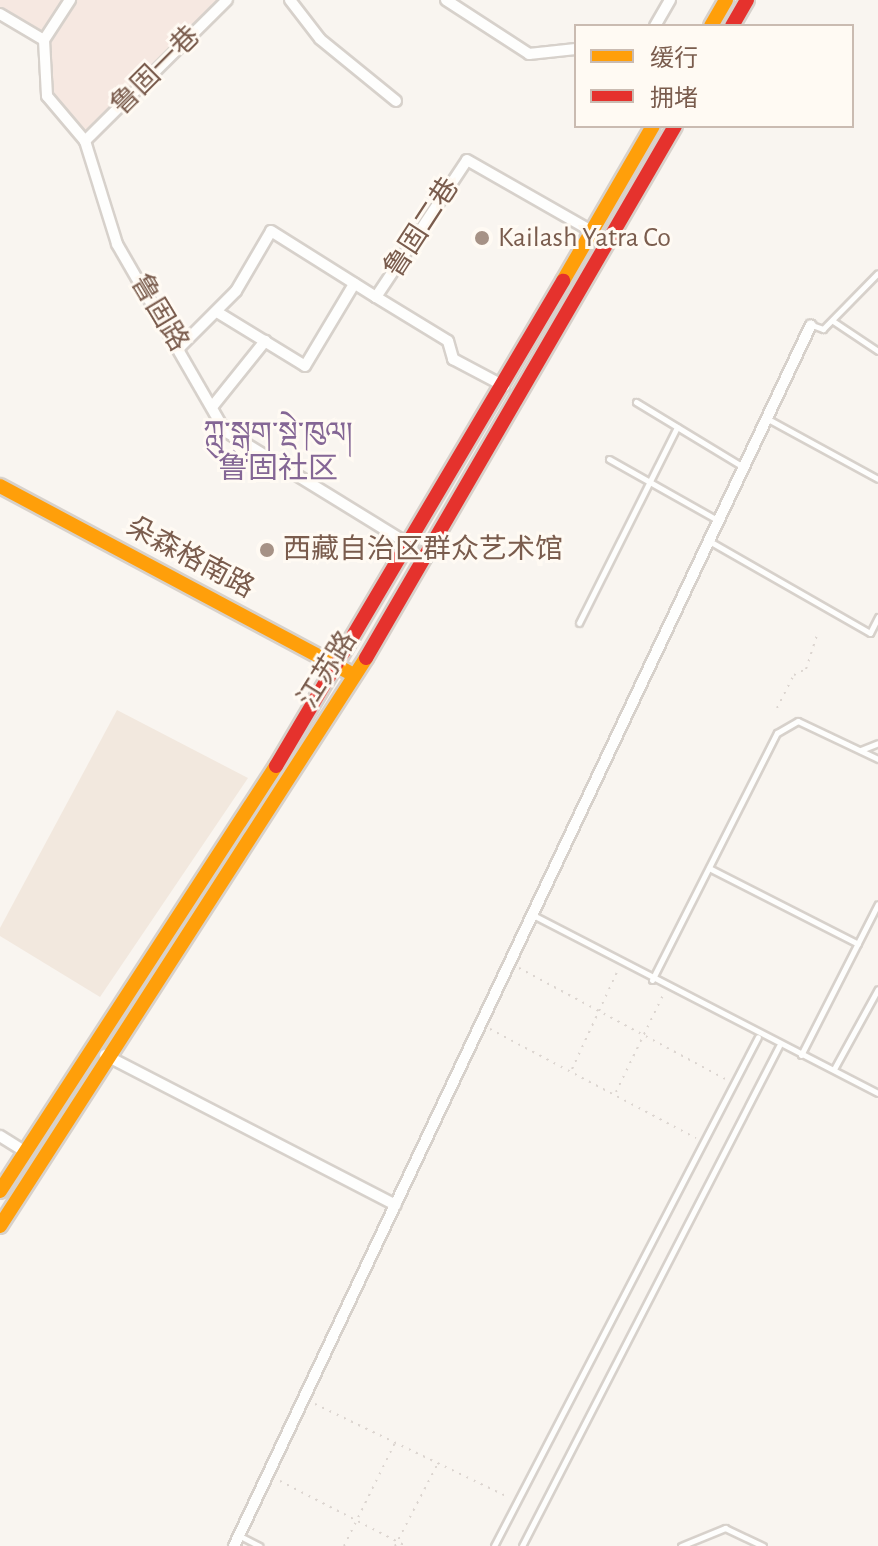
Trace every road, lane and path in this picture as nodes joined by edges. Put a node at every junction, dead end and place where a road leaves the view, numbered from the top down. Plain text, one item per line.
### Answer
1 (70, 0) edge
2 (227, 0) edge
3 (290, 0) edge
4 (446, 0) edge
5 (670, 0) edge
6 (747, 0) edge
7 (724, 1) edge
8 (0, 14) edge
9 (656, 24) edge
10 (712, 24) edge
11 (733, 24) edge
12 (44, 40) junction
13 (574, 49) edge
14 (396, 101) dead end
15 (652, 128) edge
16 (674, 128) edge
17 (85, 141) junction
18 (593, 232) junction
19 (877, 274) edge
20 (352, 287) junction
21 (376, 297) junction
22 (217, 312) junction
23 (833, 321) junction
24 (811, 325) joint
25 (265, 341) junction
26 (180, 347) junction
27 (878, 351) edge
28 (504, 386) junction
29 (636, 402) dead end
30 (212, 407) junction
31 (768, 419) junction
32 (677, 427) junction
33 (609, 459) dead end
34 (745, 468) junction
35 (878, 479) edge
36 (650, 482) junction
37 (0, 486) edge
38 (720, 521) junction
39 (711, 542) junction
40 (412, 546) junction
41 (878, 617) edge
42 (579, 623) dead end
43 (818, 632) dead end
44 (340, 667) junction
45 (355, 676) junction
46 (777, 708) dead end
47 (878, 743) edge
48 (861, 750) junction
49 (878, 759) edge
50 (709, 868) junction
51 (878, 904) edge
52 (533, 915) junction
53 (858, 944) junction
54 (510, 964) junction
55 (621, 964) junction
56 (652, 980) junction
57 (667, 988) junction
58 (878, 989) edge
59 (599, 1009) junction
60 (482, 1025) junction
61 (644, 1033) junction
62 (758, 1037) junction
63 (779, 1046) junction
64 (92, 1049) junction
65 (801, 1055) junction
66 (109, 1057) junction
67 (834, 1069) junction
68 (571, 1070) junction
69 (734, 1084) junction
70 (616, 1093) junction
71 (878, 1093) edge
72 (0, 1136) edge
73 (703, 1142) junction
74 (26, 1152) junction
75 (0, 1191) edge
76 (396, 1205) junction
77 (0, 1226) edge
78 (303, 1399) junction
79 (395, 1442) junction
80 (438, 1463) junction
81 (268, 1475) junction
82 (517, 1501) junction
83 (357, 1520) junction
84 (237, 1541) edge
85 (398, 1542) junction
86 (260, 1546) edge
87 (344, 1546) edge
88 (395, 1546) edge
89 (406, 1546) edge
90 (494, 1546) edge
91 (522, 1546) edge
92 (681, 1546) edge
93 (763, 1546) edge

1 - 12 street
2 - 17 street, 鲁固一巷
3 - 14 street
4 - 13 street
5 - 9 street
6 - 11 main road
7 - 10 main road
8 - 12 street
12 - 17 street, 鲁固路
15 - 18 main road, 江苏路
16 - 45 main road, 江苏路
17 - 26 street, 鲁固路
18 - 21 street, 鲁固二巷
18 - 28 main road, 江苏路
19 - 23 lane
20 - 21 street, 鲁固二巷
20 - 22 street, 鲁固二巷
20 - 25 street, 鲁固二巷
21 - 28 street, 鲁固二巷
22 - 25 street
22 - 26 street, 鲁固二巷
23 - 24 lane
23 - 27 lane
24 - 31 street
25 - 30 street
26 - 30 street, 鲁固路
28 - 40 main road, 江苏路
29 - 32 lane
30 - 40 street, 鲁固路
31 - 34 street
31 - 35 lane
32 - 34 lane
32 - 36 lane
33 - 36 lane
34 - 38 street
36 - 38 lane
36 - 42 lane
37 - 44 main road, 朵森格南路
38 - 39 street
39 - 41 lane
39 - 52 street
40 - 44 main road, 江苏路
43 - 46 path
44 - 45 main road, 朵森格南路
44 - 64 main road, 江苏路
45 - 66 main road, 江苏路
47 - 48 lane
48 - 49 lane
48 - 50 lane
50 - 53 lane
50 - 56 lane
51 - 53 lane
52 - 54 street
52 - 55 lane
53 - 65 lane
54 - 59 path
54 - 60 street
55 - 56 lane
55 - 59 path
56 - 57 lane
57 - 61 path
57 - 62 lane
58 - 67 lane
59 - 61 path
59 - 68 path
60 - 68 path
60 - 76 street
61 - 69 path
61 - 70 path
62 - 63 lane
62 - 69 lane
63 - 65 lane
63 - 91 lane
64 - 66 street
64 - 74 main road, 江苏路
65 - 67 lane
66 - 76 street
66 - 77 main road, 江苏路
67 - 71 lane
68 - 70 path
69 - 73 lane
70 - 73 path
72 - 74 street
73 - 82 lane
74 - 75 main road, 江苏路
76 - 78 street
78 - 79 path
78 - 81 street
79 - 80 path
79 - 83 path
80 - 82 path
80 - 85 path
81 - 83 path
81 - 84 street
82 - 90 lane
83 - 85 path
83 - 87 path
84 - 86 lane
85 - 88 path
85 - 89 path
92 - 93 lane

